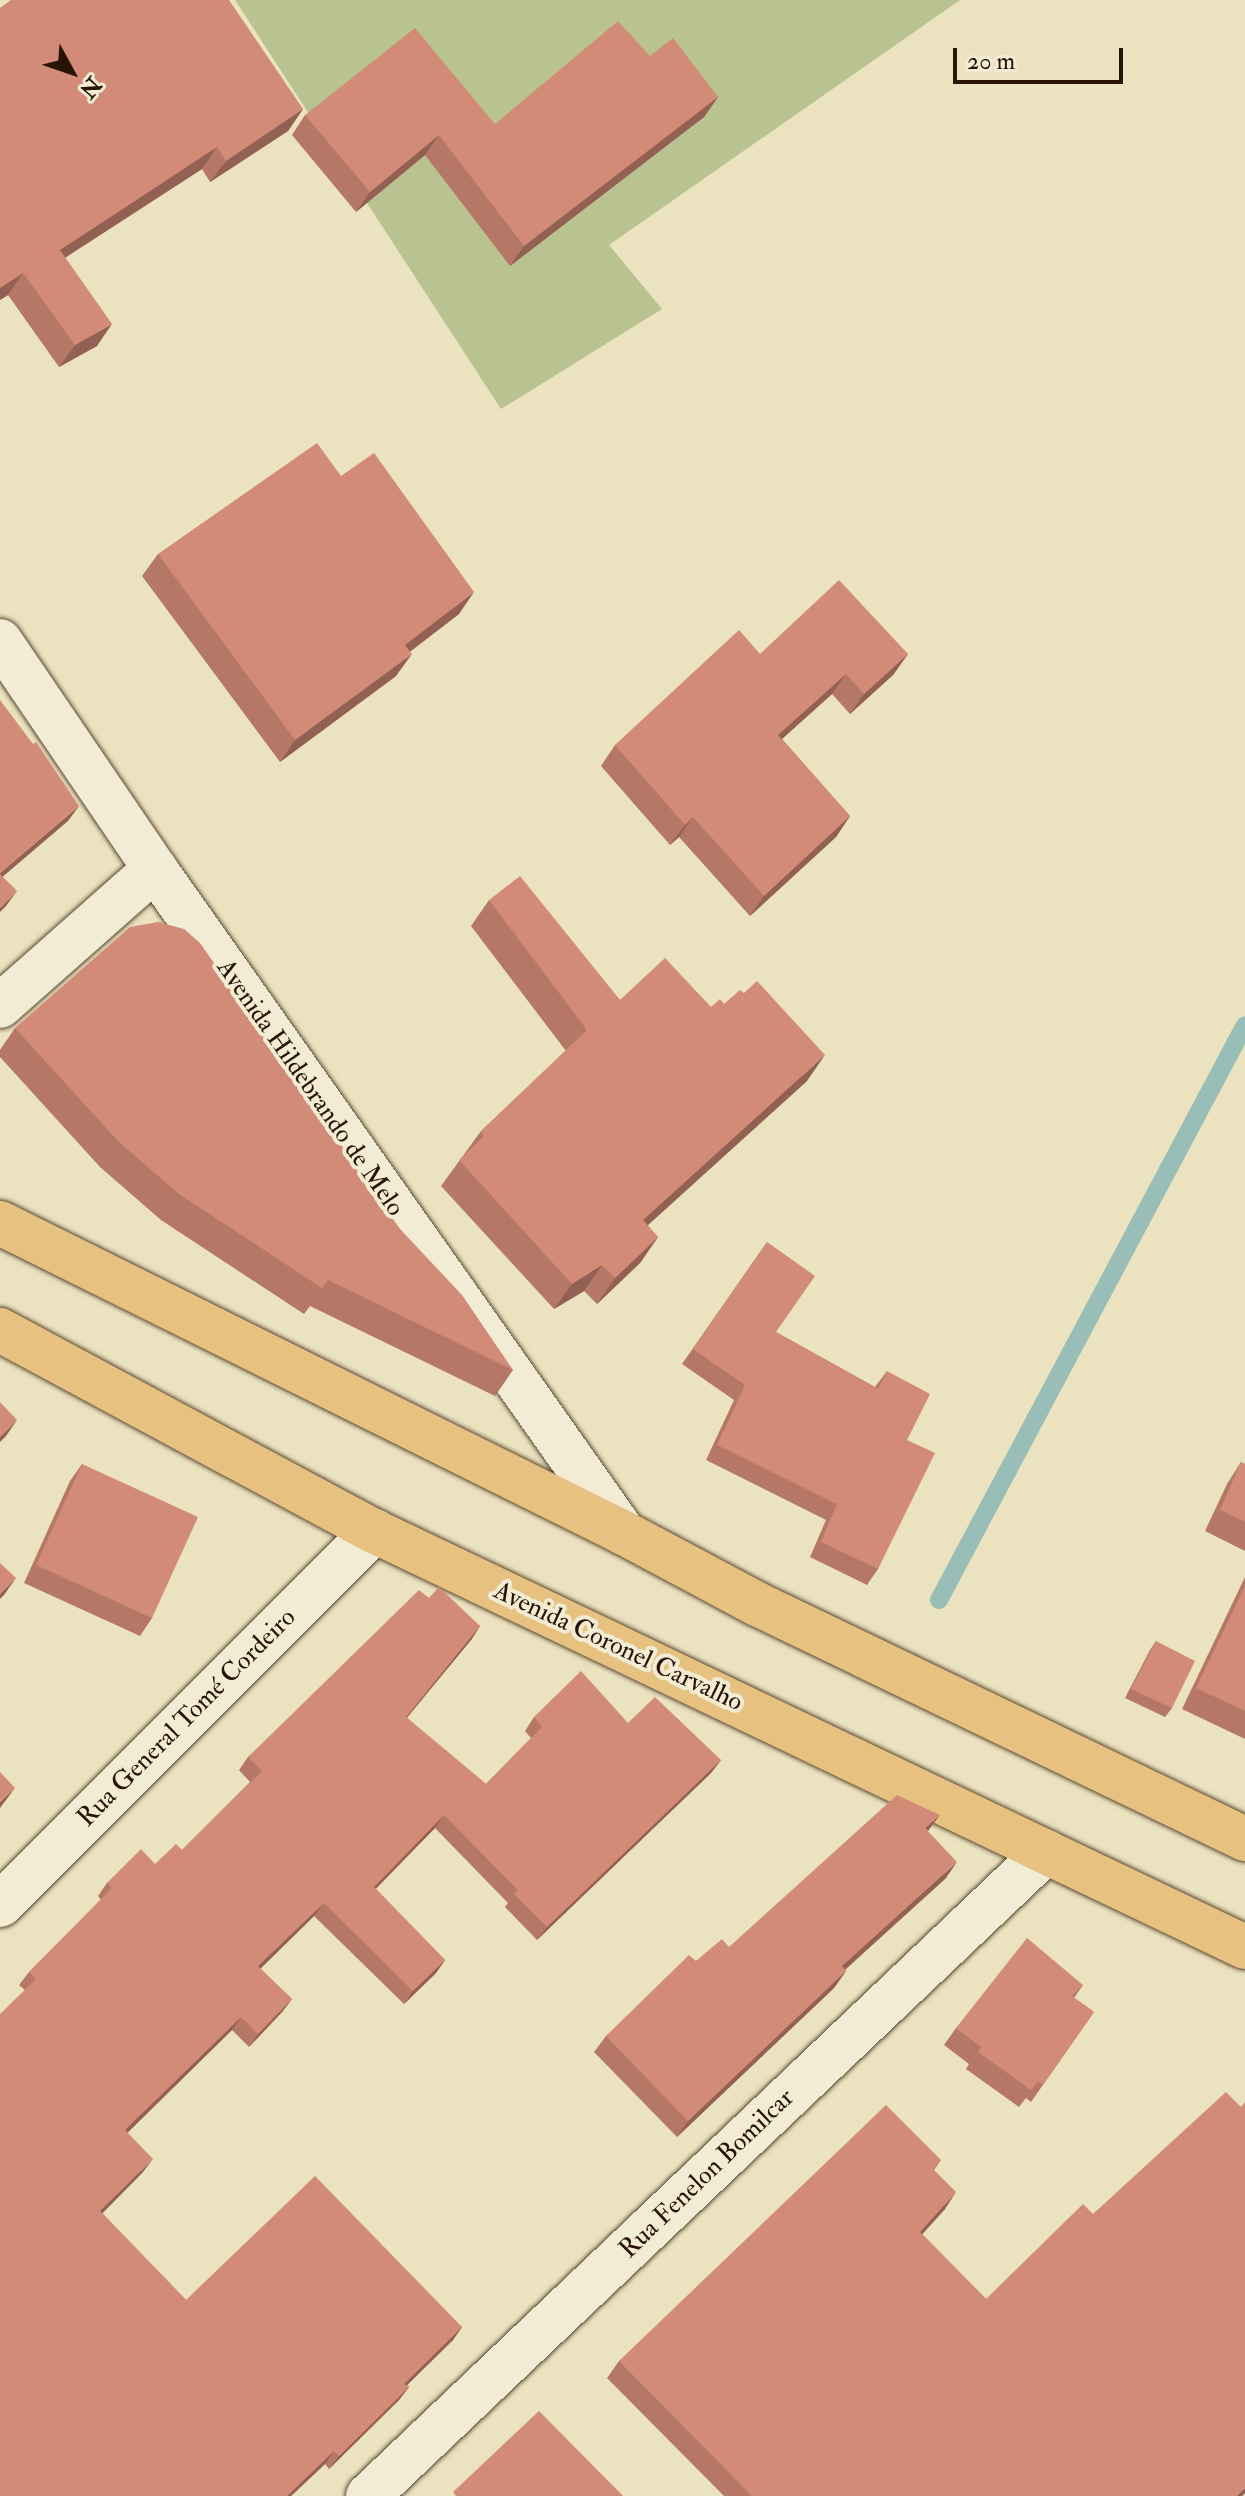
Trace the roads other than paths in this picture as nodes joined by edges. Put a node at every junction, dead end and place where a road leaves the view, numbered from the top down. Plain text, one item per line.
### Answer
1 (0, 641) edge
2 (155, 869) junction
3 (0, 1006) edge
4 (0, 1223) edge
5 (0, 1330) edge
6 (374, 1531) junction
7 (624, 1533) junction
8 (1245, 1839) edge
9 (1033, 1846) junction
10 (0, 1905) edge
11 (1245, 1947) edge
12 (368, 2496) edge

1 - 2 street, Avenida Hildebrando de Melo
2 - 3 street
2 - 7 street, Avenida Hildebrando de Melo
4 - 7 main road
5 - 6 main road, Avenida Coronel Carvalho
6 - 9 main road, Avenida Coronel Carvalho
6 - 10 street, Rua General Tomé Cordeiro
7 - 8 main road
9 - 11 main road, Avenida Coronel Carvalho
9 - 12 street, Rua Fenelon Bomilcar

